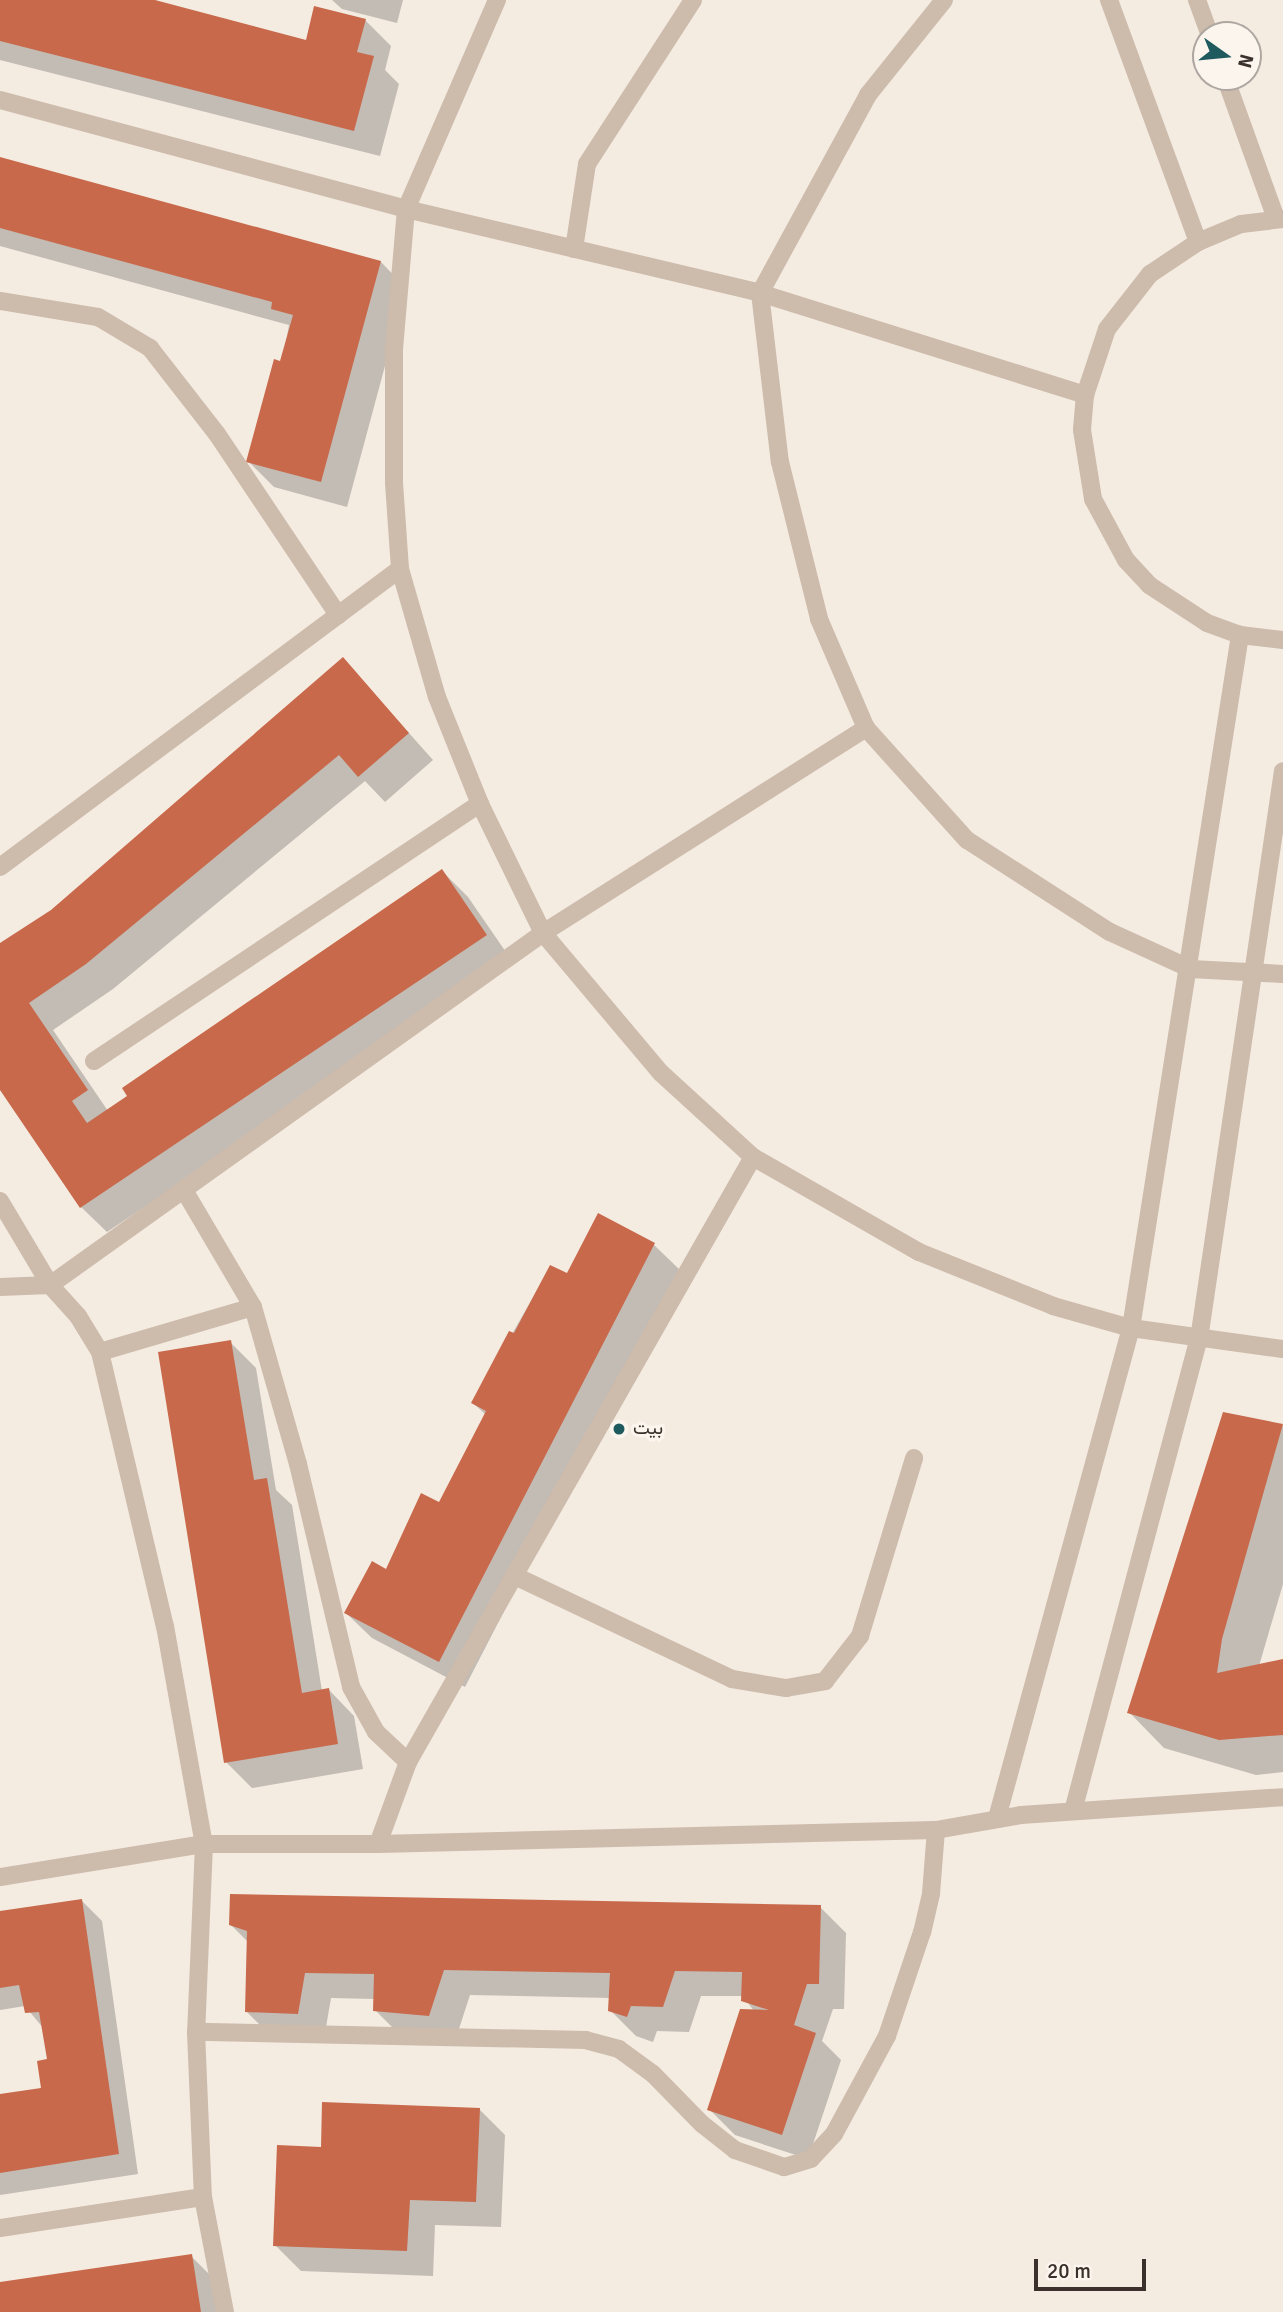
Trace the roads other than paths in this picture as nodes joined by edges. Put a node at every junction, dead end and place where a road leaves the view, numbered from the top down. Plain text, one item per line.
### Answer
1 (497, 0) edge
2 (693, 0) edge
3 (944, 0) edge
4 (1109, 0) edge
5 (1197, 0) edge
6 (1205, 21) edge
7 (1230, 91) edge
8 (0, 100) edge
9 (406, 209) junction
10 (1279, 219) edge
11 (1198, 242) junction
12 (573, 249) junction
13 (760, 293) junction
14 (0, 301) edge
15 (1085, 395) junction
16 (400, 569) junction
17 (338, 615) junction
18 (1240, 635) junction
19 (1283, 640) edge
20 (866, 728) junction
21 (1283, 771) edge
22 (480, 804) junction
23 (0, 867) edge
24 (543, 933) junction
25 (1191, 969) junction
26 (1256, 974) junction
27 (1283, 974) edge
28 (94, 1061) dead end
29 (753, 1157) junction
30 (184, 1190) junction
31 (0, 1201) edge
32 (50, 1285) junction
33 (0, 1287) edge
34 (253, 1307) junction
35 (1131, 1328) junction
36 (1199, 1339) junction
37 (1283, 1349) edge
38 (100, 1352) junction
39 (914, 1458) dead end
40 (514, 1576) junction
41 (408, 1762) junction
42 (1283, 1797) edge
43 (1073, 1811) junction
44 (997, 1818) junction
45 (936, 1830) junction
46 (204, 1844) junction
47 (378, 1844) junction
48 (0, 1877) edge
49 (197, 2032) junction
50 (202, 2197) junction
51 (0, 2228) edge
52 (225, 2312) edge

1 - 9 street
2 - 12 street
3 - 13 street
4 - 11 street
5 - 6 street
7 - 10 street
8 - 9 street
9 - 12 street
9 - 16 street
10 - 11 street
11 - 15 street
12 - 13 street
13 - 15 street
13 - 20 street
14 - 17 street
15 - 18 street
16 - 17 street
16 - 22 street
17 - 23 street
18 - 19 street
18 - 25 street
20 - 24 street
20 - 25 street
21 - 26 street
22 - 24 street
22 - 28 street
24 - 29 street
24 - 30 street
25 - 26 street
25 - 35 street
26 - 27 street
26 - 36 street
29 - 35 street
29 - 40 street
30 - 32 street
30 - 34 street
31 - 32 street
32 - 33 street
32 - 38 street
34 - 38 street
34 - 41 street
35 - 36 street
35 - 44 street
36 - 37 street
36 - 43 street
38 - 46 street
39 - 40 street
40 - 41 street
41 - 47 street
42 - 43 street
43 - 44 street
44 - 45 street
45 - 47 street
45 - 49 street
46 - 47 street
46 - 48 street
46 - 49 street
49 - 50 street
50 - 51 street
50 - 52 street

